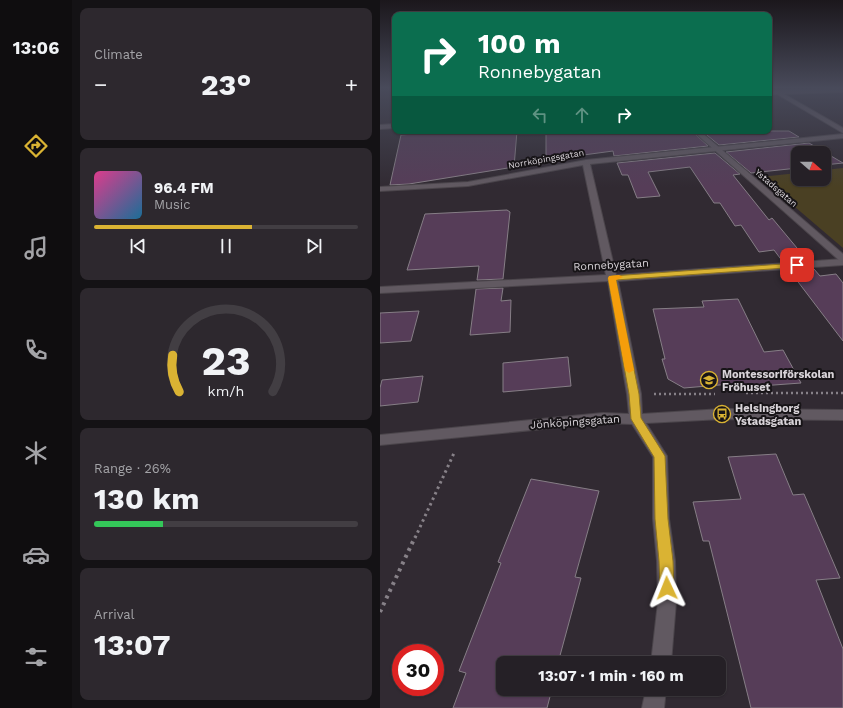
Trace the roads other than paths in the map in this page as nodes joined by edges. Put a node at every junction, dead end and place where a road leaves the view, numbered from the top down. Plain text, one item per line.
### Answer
1 (828, 121) edge
2 (392, 126) edge
3 (380, 127) edge
4 (843, 130) edge
5 (699, 134) edge
6 (843, 136) edge
7 (716, 149) junction
8 (586, 162) junction
9 (380, 189) edge
10 (843, 259) edge
11 (843, 262) edge
12 (612, 278) junction
13 (380, 290) edge
14 (843, 414) edge
15 (636, 419) junction
16 (380, 440) edge
17 (662, 656) edge
18 (655, 696) edge
19 (652, 708) edge

1 - 4 street
2 - 3 street
5 - 7 street, Ystadsgatan
6 - 7 street, Norrköpingsgatan
7 - 8 street, Norrköpingsgatan
7 - 10 street, Ystadsgatan
8 - 9 street, Norrköpingsgatan
8 - 12 street
11 - 12 street, Ronnebygatan
12 - 13 street, Ronnebygatan
12 - 15 street
14 - 15 street, Jönköpingsgatan
15 - 16 street, Jönköpingsgatan
15 - 17 street
18 - 19 street

